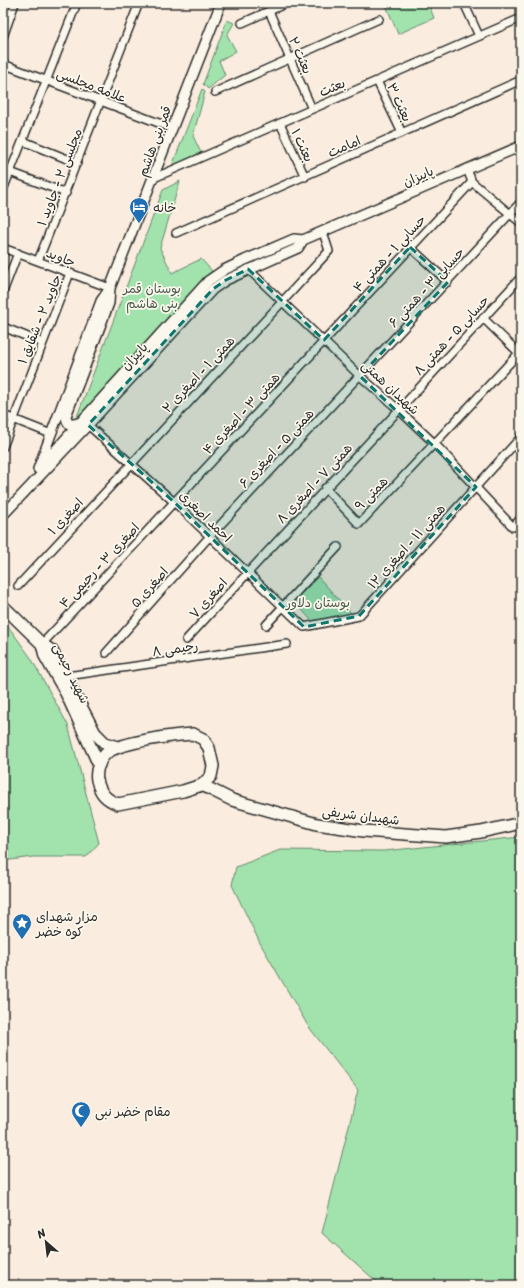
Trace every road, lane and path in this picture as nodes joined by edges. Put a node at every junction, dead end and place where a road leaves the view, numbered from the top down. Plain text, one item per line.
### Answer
1 (15, 3) edge
2 (77, 3) edge
3 (139, 3) edge
4 (221, 3) edge
5 (286, 3) edge
6 (464, 3) edge
7 (269, 11) junction
8 (521, 18) edge
9 (378, 19) dead end
10 (242, 23) dead end
11 (479, 36) junction
12 (3, 37) edge
13 (290, 58) junction
14 (3, 64) edge
15 (521, 80) edge
16 (47, 81) junction
17 (377, 81) junction
18 (215, 92) dead end
19 (101, 102) junction
20 (312, 109) junction
21 (280, 123) junction
22 (172, 128) junction
23 (402, 133) junction
24 (23, 141) junction
25 (521, 146) edge
26 (77, 163) junction
27 (466, 169) junction
28 (10, 172) junction
29 (305, 177) junction
30 (154, 178) junction
31 (472, 182) junction
32 (3, 190) edge
33 (66, 193) junction
34 (521, 202) edge
35 (510, 214) junction
36 (521, 223) edge
37 (323, 232) junction
38 (176, 233) dead end
39 (303, 240) junction
40 (410, 247) junction
41 (3, 248) edge
42 (18, 253) junction
43 (245, 260) junction
44 (38, 261) junction
45 (248, 270) junction
46 (70, 273) junction
47 (521, 277) edge
48 (448, 282) junction
49 (110, 288) junction
50 (3, 292) edge
51 (283, 302) junction
52 (483, 318) junction
53 (3, 327) edge
54 (324, 340) junction
55 (43, 343) junction
56 (520, 353) edge
57 (360, 376) junction
58 (399, 410) junction
59 (3, 415) edge
60 (13, 419) junction
61 (85, 423) junction
62 (51, 434) junction
63 (521, 437) edge
64 (435, 444) junction
65 (3, 447) edge
66 (131, 463) junction
67 (38, 469) junction
68 (476, 487) junction
69 (325, 488) junction
70 (174, 502) junction
71 (3, 507) edge
72 (3, 515) edge
73 (521, 518) edge
74 (210, 536) junction
75 (338, 547) dead end
76 (248, 573) junction
77 (18, 586) dead end
78 (3, 606) edge
79 (282, 607) junction
80 (266, 624) dead end
81 (304, 627) joint
82 (186, 640) dead end
83 (42, 644) junction
84 (287, 644) dead end
85 (106, 653) dead end
86 (67, 676) junction
87 (118, 747) junction
88 (99, 765) junction
89 (202, 786) junction
90 (521, 823) edge

1 - 12 street
2 - 16 street
3 - 19 street, مجلسی ۲ - جاوید ۱
4 - 22 street, قمر بنی هاشم
5 - 7 street
6 - 11 street
7 - 10 street
7 - 13 street, بعثت ۲
8 - 11 street, بعثت
9 - 13 street
11 - 17 street, بعثت
13 - 18 street
13 - 20 street, بعثت ۲
14 - 16 street, علامه مجلسی
15 - 23 street, امامت
16 - 19 street, علامه مجلسی
16 - 24 street
17 - 20 street, بعثت
17 - 23 street, بعثت ۳
19 - 22 street, علامه مجلسی
19 - 26 street, مجلسی ۲ - جاوید ۱
20 - 21 street, بعثت
21 - 29 street, بعثت ۱
21 - 30 street, بعثت
22 - 30 street, قمر بنی هاشم
23 - 29 street, امامت
24 - 26 street
24 - 28 street
25 - 27 street, پاییزان
26 - 33 street, مجلسی ۲ - جاوید ۱
27 - 31 street
27 - 37 street, پاییزان
28 - 32 street
28 - 33 street
29 - 38 street, امامت
30 - 49 street, قمر بنی هاشم
31 - 35 street
31 - 40 street, حسابی ۱ - همتی ۴
33 - 44 street, مجلسی ۲ - جاوید ۱
34 - 35 street, حسابی ۳ - همتی ۶
35 - 36 street
35 - 48 street, حسابی ۳ - همتی ۶
37 - 39 street, پاییزان
37 - 51 street, همتی ۱ - اصغری ۲
39 - 43 street, پاییزان
39 - 45 street, پاییزان
40 - 48 street
40 - 54 street, حسابی ۱ - همتی ۴
41 - 42 street, جاوید
42 - 44 street, جاوید
42 - 50 street
43 - 45 street
43 - 61 street, پاییزان
44 - 46 street, جاوید
45 - 51 street, شهیدان همتی
45 - 61 street, پاییزان
46 - 49 street, جاوید
46 - 55 street, جاوید ۲ - شقایق ۱
47 - 52 street, حسابی ۵ - همتی ۸
48 - 57 street, حسابی ۳ - همتی ۶
49 - 61 street, قمر بنی هاشم
49 - 62 street, قمر بنی هاشم
51 - 54 street, شهیدان همتی
51 - 66 street, همتی ۱ - اصغری ۲
52 - 56 street
52 - 58 street, حسابی ۵ - همتی ۸
53 - 55 street
54 - 57 street, شهیدان همتی
54 - 70 street, همتی ۳ - اصغری ۴
55 - 60 street, جاوید ۲ - شقایق ۱
56 - 64 street
57 - 58 street, شهیدان همتی
57 - 74 street, همتی ۵ - اصغری ۶
58 - 64 street, شهیدان همتی
58 - 69 street, همتی ۷ - اصغری ۸
59 - 60 street
60 - 62 street
60 - 65 street, جاوید ۲ - شقایق ۱
61 - 66 street, احمد اصغری
61 - 67 street, پاییزان
61 - 72 street, پاییزان
62 - 67 street, قمر بنی هاشم
63 - 68 street, همتی ۱۱ - اصغری ۱۲
64 - 68 street, شهیدان همتی
64 - 69 street, همتی ۹
66 - 70 street, احمد اصغری
66 - 77 street, اصغری ۱
67 - 71 street, پاییزان
68 - 73 street, شهیدان همتی
68 - 81 street, همتی ۱۱ - اصغری ۱۲
69 - 76 street, همتی ۷ - اصغری ۸
70 - 74 street, احمد اصغری
70 - 83 street, اصغری ۳ - رحیمی ۴
74 - 76 street, احمد اصغری
74 - 85 street, اصغری ۵
75 - 79 street
76 - 79 street, احمد اصغری
76 - 82 street, اصغری ۷
78 - 83 main road, شهید رحیمی
79 - 80 street
79 - 81 street, احمد اصغری
83 - 86 main road
83 - 88 main road, شهید رحیمی
84 - 86 street, رحیمی ۸
86 - 87 main road
87 - 88 main road
87 - 89 main road
88 - 89 main road
89 - 90 main road, شهیدان شریفی

